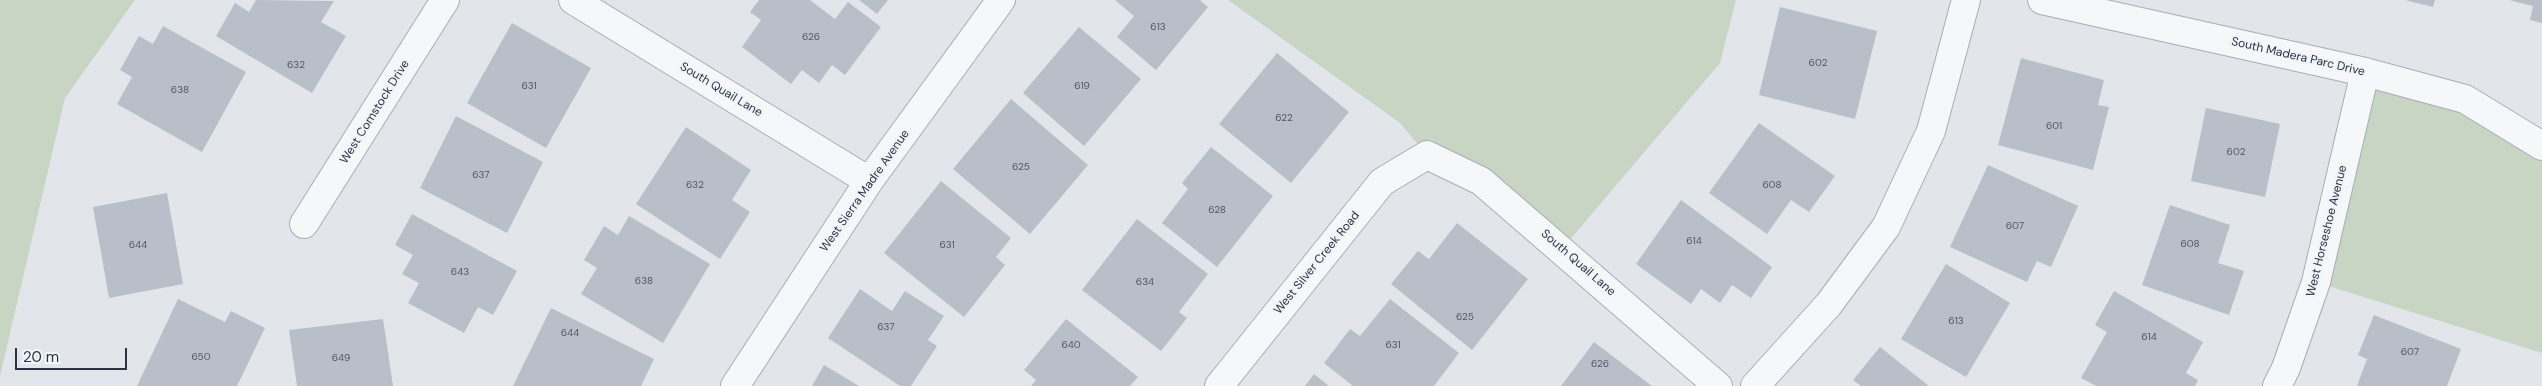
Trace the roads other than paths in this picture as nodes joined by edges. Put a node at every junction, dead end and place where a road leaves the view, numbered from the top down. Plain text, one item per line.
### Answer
1 (446, 0) edge
2 (573, 0) edge
3 (1001, 0) edge
4 (1966, 0) edge
5 (2042, 0) edge
6 (2365, 72) junction
7 (2542, 146) edge
8 (1427, 155) joint
9 (869, 181) junction
10 (304, 224) dead end
11 (735, 386) edge
12 (1219, 386) edge
13 (1718, 386) edge
14 (1754, 386) edge
15 (2277, 386) edge

1 - 10 street, West Comstock Drive
2 - 9 street, South Quail Lane
3 - 9 street, West Sierra Madre Avenue
4 - 14 street
5 - 6 street, South Madera Parc Drive
6 - 7 street, South Madera Parc Drive
6 - 15 street, West Horseshoe Avenue
8 - 12 street, West Silver Creek Road
8 - 13 street, South Quail Lane
9 - 11 street, West Sierra Madre Avenue

